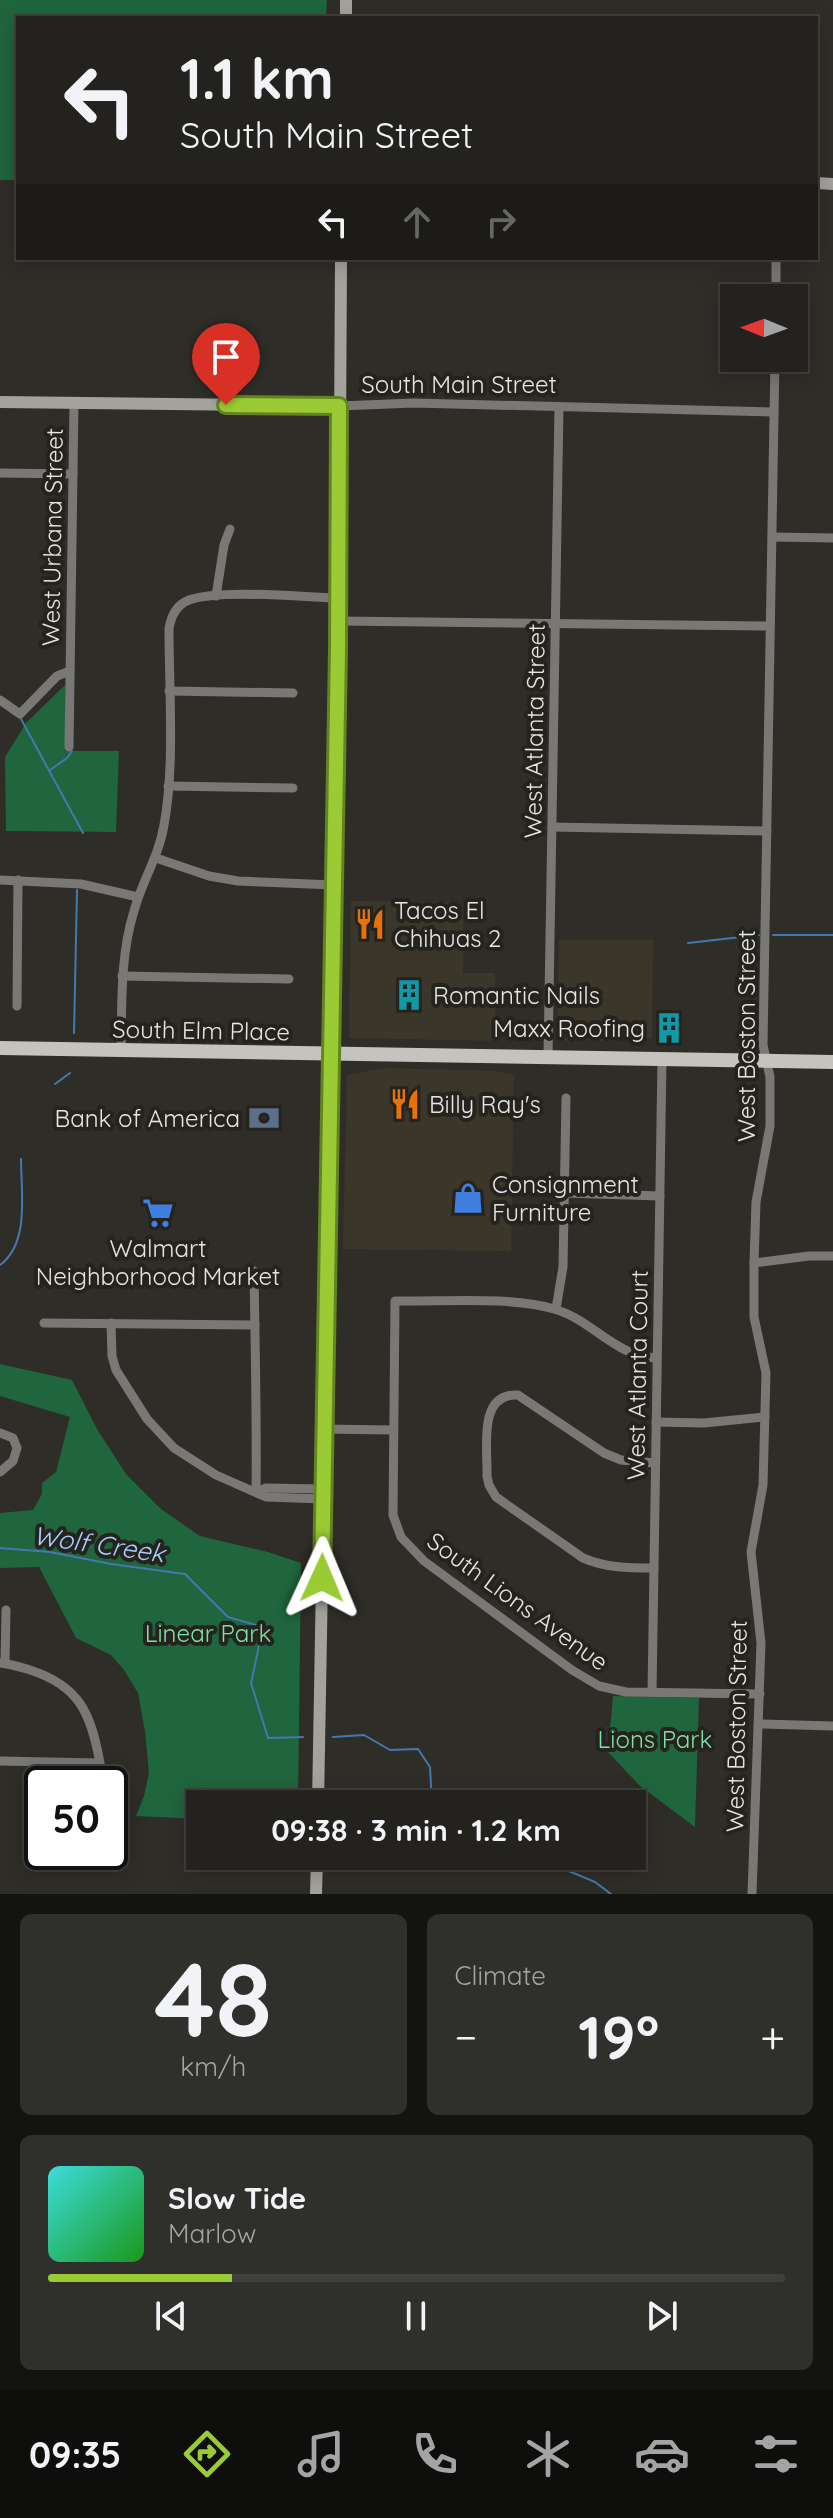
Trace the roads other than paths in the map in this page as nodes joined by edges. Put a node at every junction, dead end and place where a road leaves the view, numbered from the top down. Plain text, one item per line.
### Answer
1 (341, 260) edge
2 (776, 260) edge
3 (776, 284) edge
4 (775, 372) edge
5 (0, 402) edge
6 (74, 404) junction
7 (339, 406) junction
8 (559, 407) junction
9 (774, 412) junction
10 (0, 473) edge
11 (73, 474) junction
12 (230, 529) dead end
13 (772, 537) junction
14 (833, 538) edge
15 (216, 596) junction
16 (339, 598) junction
17 (339, 621) junction
18 (555, 623) junction
19 (770, 626) junction
20 (70, 671) junction
21 (169, 691) junction
22 (293, 693) dead end
23 (0, 700) edge
24 (69, 747) dead end
25 (168, 786) junction
26 (293, 788) dead end
27 (552, 827) junction
28 (767, 831) junction
29 (156, 858) junction
30 (0, 880) edge
31 (18, 880) junction
32 (334, 885) junction
33 (138, 897) junction
34 (122, 976) junction
35 (289, 979) dead end
36 (17, 1006) dead end
37 (0, 1048) edge
38 (121, 1050) junction
39 (331, 1054) junction
40 (548, 1056) junction
41 (662, 1059) junction
42 (767, 1061) junction
43 (833, 1062) edge
44 (566, 1098) dead end
45 (564, 1193) junction
46 (660, 1196) junction
47 (833, 1256) edge
48 (754, 1263) junction
49 (254, 1271) dead end
50 (556, 1309) junction
51 (44, 1323) dead end
52 (111, 1323) junction
53 (255, 1325) junction
54 (657, 1358) junction
55 (765, 1417) junction
56 (656, 1422) junction
57 (324, 1429) junction
58 (393, 1430) junction
59 (0, 1433) edge
60 (655, 1463) junction
61 (0, 1472) edge
62 (256, 1492) junction
63 (323, 1494) junction
64 (654, 1568) junction
65 (6, 1610) dead end
66 (2, 1663) edge
67 (652, 1692) junction
68 (760, 1694) junction
69 (760, 1724) junction
70 (833, 1726) edge
71 (0, 1761) edge
72 (318, 1790) edge
73 (317, 1870) edge
74 (316, 1894) edge
75 (752, 1894) edge

1 - 7 main road
2 - 3 street
4 - 9 street, West Boston Street
5 - 6 main road, South Main Street
6 - 7 main road, South Main Street
6 - 11 street, West Urbana Street
7 - 8 street, South Main Street
7 - 16 main road
8 - 9 street, South Main Street
8 - 18 street, West Atlanta Street
9 - 13 street, West Boston Street
10 - 11 street
11 - 20 street, West Urbana Street
12 - 15 street
13 - 14 street
13 - 19 street, West Boston Street
15 - 16 street
15 - 21 street
16 - 17 main road
17 - 18 street
17 - 32 main road
18 - 19 street
18 - 27 street, West Atlanta Street
19 - 28 street, West Boston Street
20 - 23 street, West Urbana Street
20 - 24 street, West Urbana Street
21 - 22 street
21 - 25 street
25 - 26 street
25 - 29 street
27 - 28 street
27 - 40 street, West Atlanta Street
28 - 42 street, West Boston Street
29 - 32 street
29 - 33 street
30 - 31 street
31 - 33 street
31 - 36 street
32 - 39 main road
33 - 34 street
34 - 35 street
34 - 38 street
37 - 38 main road, South Elm Place
38 - 39 main road, South Elm Place
39 - 40 main road, South Elm Place
39 - 57 main road
40 - 41 main road, South Elm Place
41 - 42 main road, South Elm Place
41 - 46 street, West Atlanta Court
42 - 43 main road, South Elm Place
42 - 48 street, West Boston Street
44 - 45 street
45 - 46 street
45 - 50 street
46 - 54 street, West Atlanta Court
47 - 48 street
48 - 55 street, West Boston Street
49 - 53 street
50 - 54 street
50 - 58 street
51 - 52 street
52 - 53 street
52 - 62 street
53 - 62 street
54 - 56 street, West Atlanta Court
55 - 56 street
55 - 68 street, West Boston Street
56 - 60 street, West Atlanta Court
57 - 58 street
57 - 63 main road
58 - 67 street, South Lions Avenue
59 - 61 street
60 - 64 street, West Atlanta Court
60 - 64 street
62 - 63 street
63 - 72 main road
64 - 67 street, West Atlanta Court
65 - 66 street
66 - 71 street
67 - 68 street, South Lions Avenue
68 - 69 street, West Boston Street
69 - 70 street
69 - 75 street, West Boston Street
73 - 74 main road

